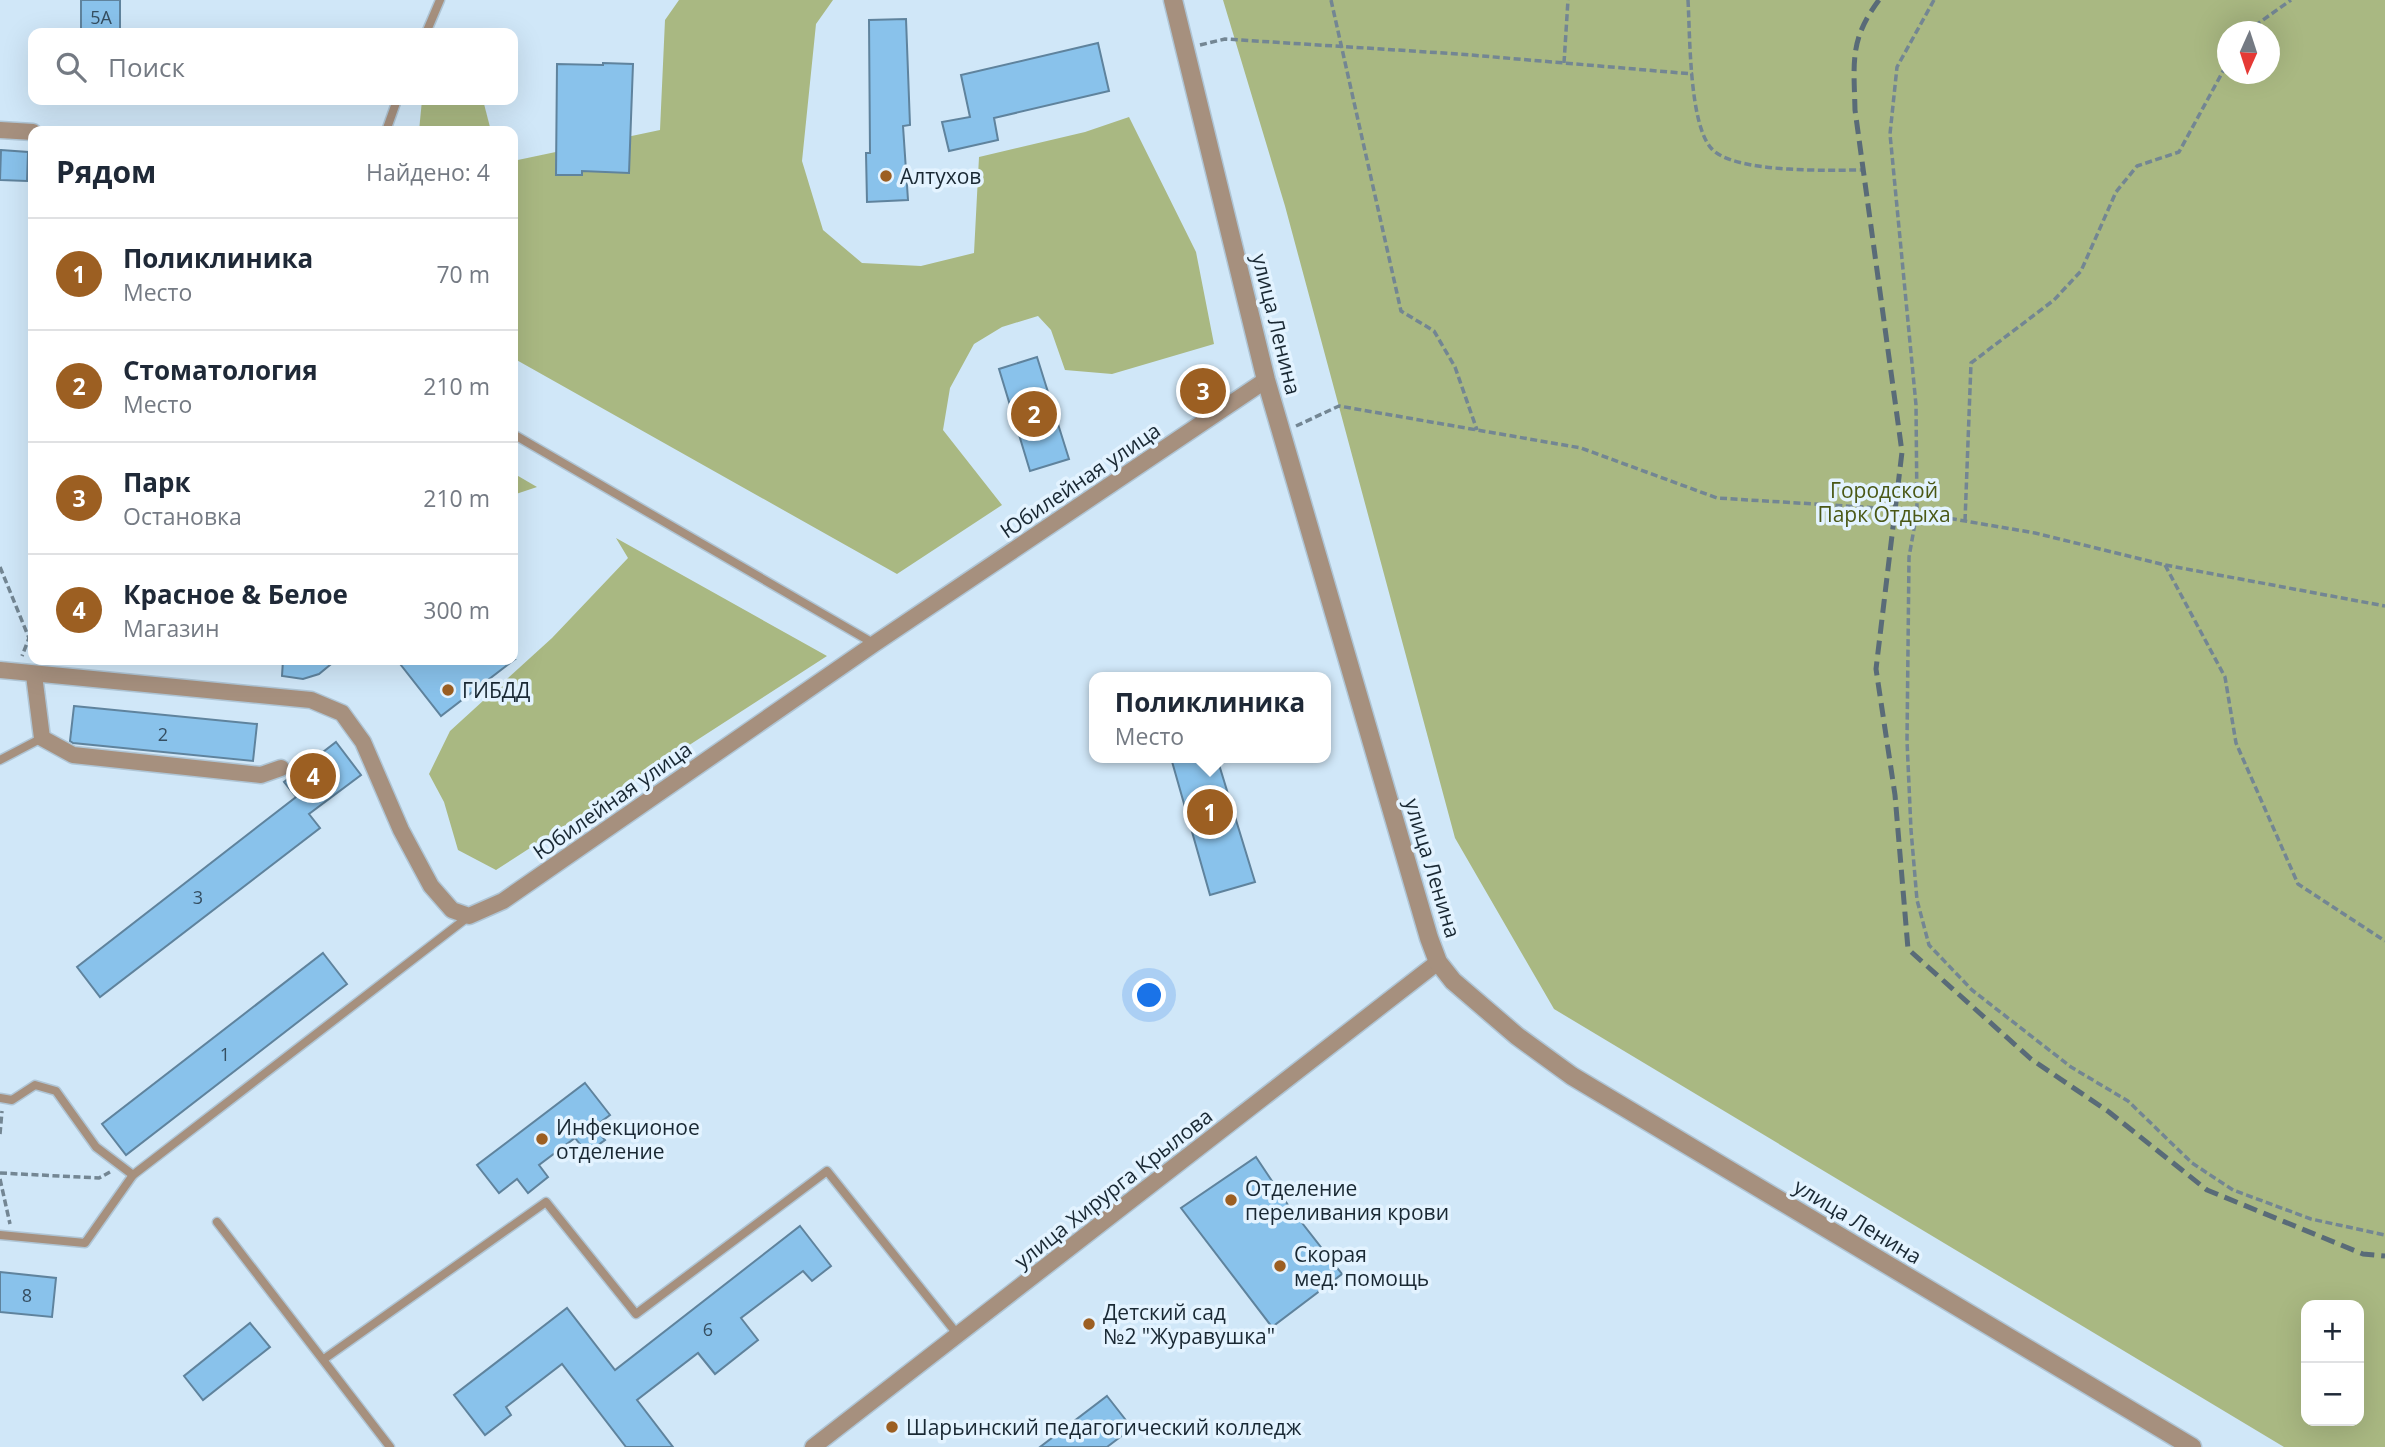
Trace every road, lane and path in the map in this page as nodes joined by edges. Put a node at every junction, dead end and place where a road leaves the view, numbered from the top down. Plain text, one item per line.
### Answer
1 (440, 0) edge
2 (1173, 0) edge
3 (1331, 0) edge
4 (1568, 0) edge
5 (1688, 0) edge
6 (1934, 0) edge
7 (2291, 0) edge
8 (2261, 21) edge
9 (428, 28) edge
10 (1343, 47) junction
11 (1186, 48) junction
12 (1564, 63) junction
13 (1693, 74) junction
14 (2217, 82) edge
15 (395, 105) edge
16 (388, 126) edge
17 (0, 130) edge
18 (28, 132) edge
19 (1863, 170) dead end
20 (1266, 380) junction
21 (1477, 430) junction
22 (1282, 432) junction
23 (518, 437) edge
24 (1917, 512) junction
25 (1965, 521) junction
26 (2165, 565) junction
27 (0, 568) edge
28 (2385, 606) edge
29 (28, 636) edge
30 (28, 640) edge
31 (874, 644) junction
32 (8, 671) edge
33 (34, 675) junction
34 (42, 738) junction
35 (0, 760) edge
36 (281, 768) dead end
37 (469, 916) junction
38 (2385, 941) edge
39 (1438, 962) junction
40 (0, 1098) edge
41 (12, 1100) junction
42 (0, 1133) edge
43 (121, 1167) junction
44 (0, 1173) edge
45 (133, 1175) junction
46 (0, 1179) edge
47 (217, 1222) dead end
48 (0, 1235) edge
49 (12, 1236) junction
50 (2385, 1236) edge
51 (958, 1335) junction
52 (324, 1359) junction
53 (390, 1447) edge
54 (813, 1447) edge
55 (2192, 1447) edge

1 - 9 lane
2 - 11 street, улица Ленина
3 - 10 path
4 - 12 path
5 - 13 path
6 - 24 path
7 - 8 path
10 - 11 path
10 - 12 path
10 - 21 path
11 - 20 street, улица Ленина
12 - 13 path
13 - 19 path
14 - 25 path
15 - 16 lane
17 - 18 street
20 - 22 street, улица Ленина
20 - 31 street, Юбилейная улица
21 - 22 path
21 - 24 path
22 - 39 street, улица Ленина
23 - 31 lane
24 - 25 path
24 - 50 path
25 - 26 path
26 - 28 path
26 - 38 path
27 - 29 path
30 - 32 path
31 - 37 street, Юбилейная улица
32 - 33 street
33 - 34 street
33 - 37 street
34 - 35 lane
34 - 36 street
37 - 45 lane
39 - 51 street, улица Хирурга Крылова
39 - 55 street, улица Ленина
40 - 41 lane
41 - 42 path
41 - 43 lane
43 - 44 path
43 - 45 lane
45 - 49 lane
46 - 49 path
47 - 52 lane
48 - 49 lane
51 - 52 lane
51 - 54 street, улица Хирурга Крылова
52 - 53 lane

